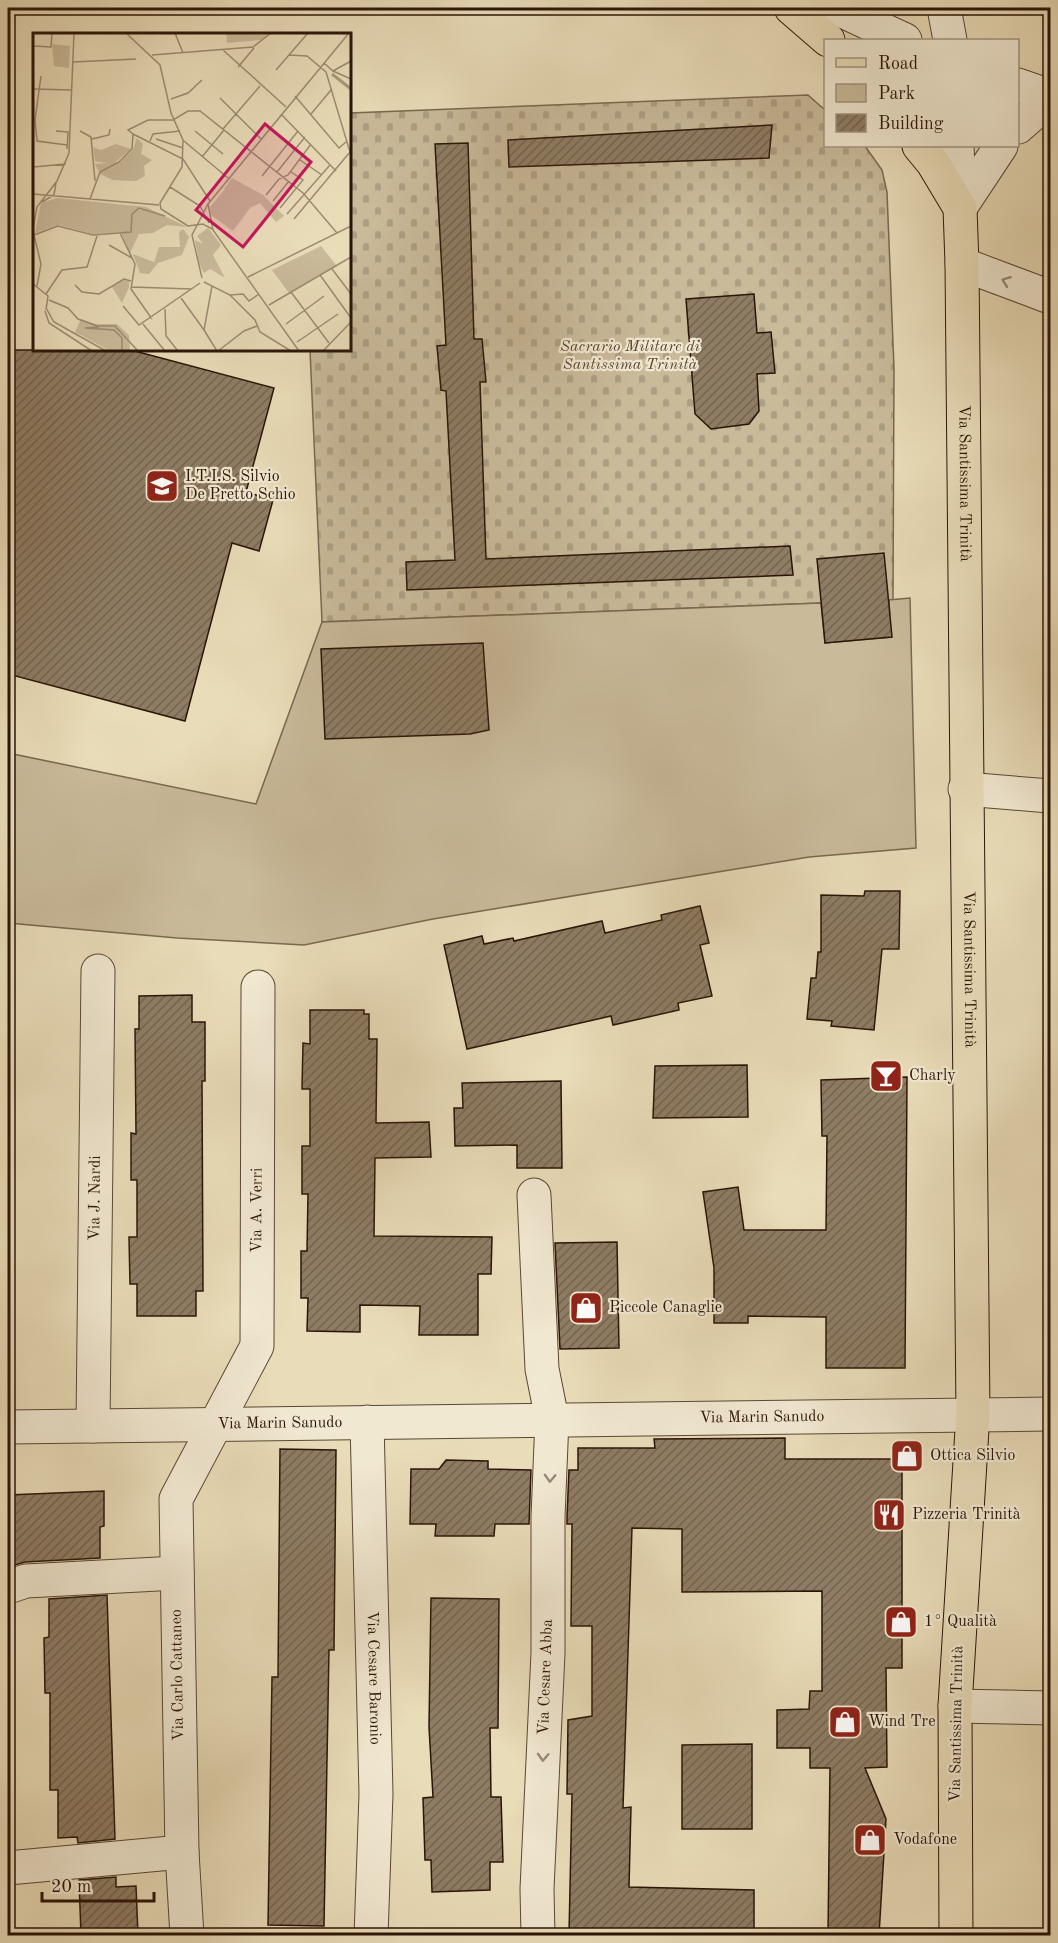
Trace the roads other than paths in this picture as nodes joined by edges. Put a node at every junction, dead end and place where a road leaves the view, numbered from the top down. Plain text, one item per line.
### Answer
1 (791, 8) edge
2 (836, 8) edge
3 (944, 8) edge
4 (827, 39) edge
5 (903, 39) edge
6 (950, 39) edge
7 (1019, 86) edge
8 (1050, 98) edge
9 (1019, 125) edge
10 (920, 147) edge
11 (957, 147) edge
12 (1000, 147) edge
13 (960, 208) junction
14 (962, 264) junction
15 (1050, 297) edge
16 (965, 789) junction
17 (1050, 796) edge
18 (98, 971) dead end
19 (258, 987) dead end
20 (534, 1195) dead end
21 (973, 1413) junction
22 (1050, 1414) edge
23 (552, 1419) junction
24 (367, 1422) junction
25 (217, 1424) junction
26 (93, 1426) junction
27 (8, 1427) edge
28 (177, 1573) junction
29 (8, 1587) edge
30 (955, 1706) junction
31 (1050, 1708) edge
32 (182, 1852) junction
33 (8, 1868) edge
34 (187, 1935) edge
35 (371, 1935) edge
36 (538, 1935) edge
37 (956, 1935) edge

1 - 4 main road
2 - 5 street
3 - 6 street
7 - 8 street
8 - 9 street
10 - 13 main road
11 - 13 street, Via Santissima Trinità
12 - 13 street
13 - 14 main road, Via Santissima Trinità
15 -> 14 street
14 - 16 main road, Via Santissima Trinità
16 - 17 street
16 - 21 main road, Via Santissima Trinità
18 - 26 street, Via J. Nardi
19 - 25 street, Via A. Verri
20 - 23 street
21 - 22 street, Via Marin Sanudo
21 - 23 street, Via Marin Sanudo
21 - 30 main road, Via Santissima Trinità
23 - 24 street, Via Marin Sanudo
23 -> 36 street, Via Cesare Abba
24 - 25 street, Via Marin Sanudo
24 - 35 street, Via Cesare Baronio
25 - 26 street, Via Marin Sanudo
25 - 28 street, Via Carlo Cattaneo
26 - 27 street, Via Marin Sanudo
28 - 29 street
28 - 32 street, Via Carlo Cattaneo
30 - 31 street
30 - 37 main road, Via Santissima Trinità
32 - 33 street
32 - 34 street, Via Carlo Cattaneo

